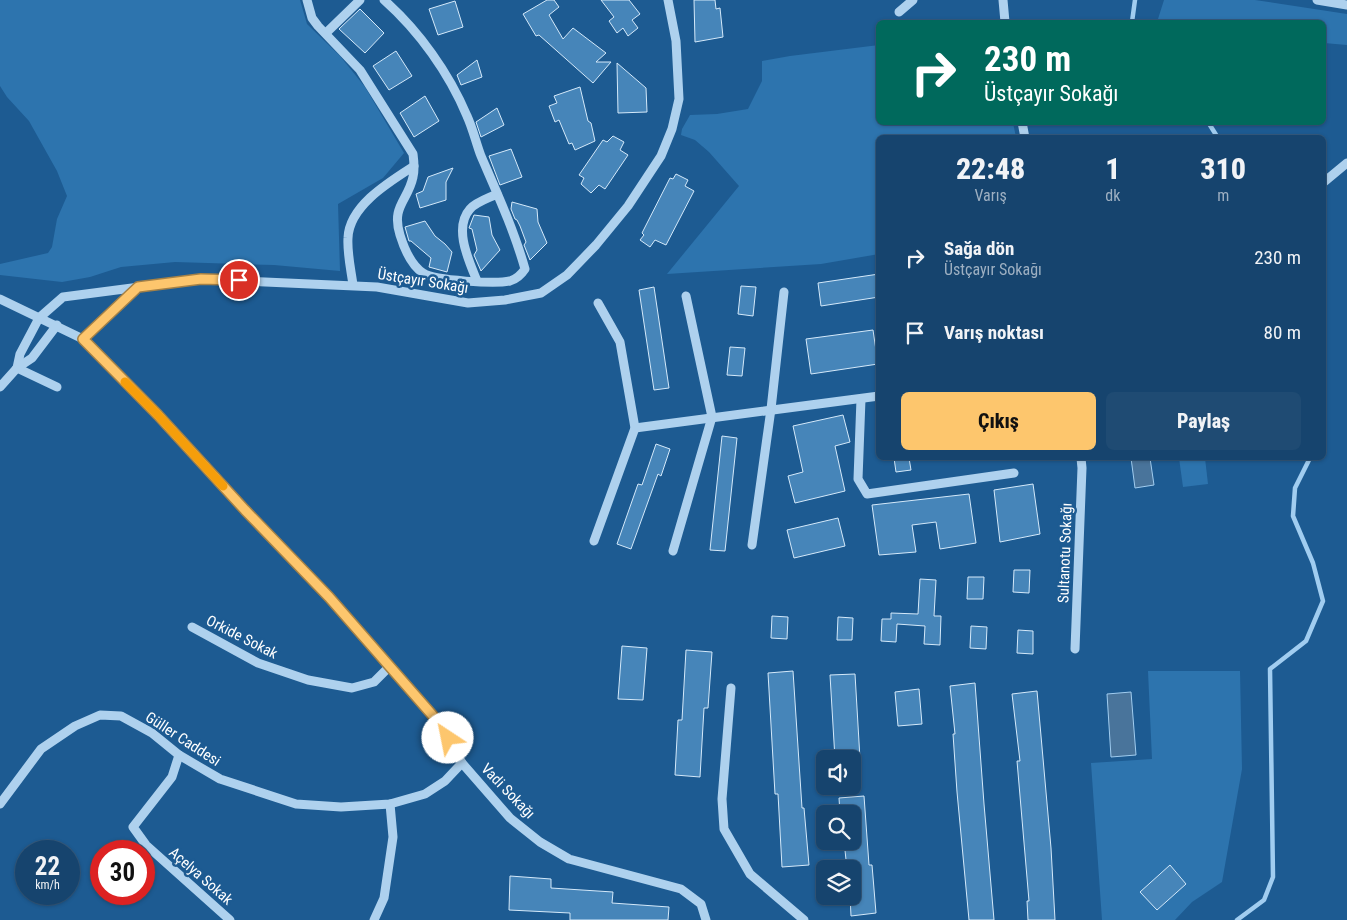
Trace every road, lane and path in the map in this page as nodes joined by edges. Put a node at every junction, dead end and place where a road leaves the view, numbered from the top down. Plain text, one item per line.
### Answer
1 (307, 0) edge
2 (360, 0) edge
3 (384, 0) edge
4 (668, 0) edge
5 (913, 0) edge
6 (1317, 0) edge
7 (1004, 1) edge
8 (1347, 5) edge
9 (899, 12) dead end
10 (1005, 20) edge
11 (326, 33) junction
12 (1347, 163) edge
13 (414, 166) junction
14 (1326, 180) edge
15 (497, 194) junction
16 (477, 281) junction
17 (352, 285) junction
18 (138, 287) junction
19 (784, 292) dead end
20 (686, 296) dead end
21 (0, 299) edge
22 (598, 303) dead end
23 (39, 318) junction
24 (57, 326) junction
25 (83, 339) junction
26 (17, 368) junction
27 (0, 387) edge
28 (57, 387) dead end
29 (876, 396) edge
30 (861, 399) junction
31 (772, 409) junction
32 (712, 418) junction
33 (635, 428) junction
34 (1081, 460) edge
35 (1014, 473) dead end
36 (594, 541) dead end
37 (752, 546) dead end
38 (673, 551) dead end
39 (192, 627) dead end
40 (1075, 649) dead end
41 (390, 666) junction
42 (731, 688) dead end
43 (179, 755) junction
44 (462, 763) junction
45 (0, 804) edge
46 (390, 804) junction
47 (230, 920) edge
48 (374, 920) edge
49 (706, 920) edge
50 (804, 920) edge

1 - 11 street
2 - 11 street
3 - 15 street
4 - 17 street, Üstçayır Sokağı
5 - 9 street
6 - 8 street
7 - 10 street
11 - 13 street
12 - 14 street
13 - 16 street
13 - 17 street
15 - 16 street
15 - 16 street
17 - 18 street, Üstçayır Sokağı
18 - 23 street, Üstçayır Sokağı
18 - 25 street
19 - 31 street
20 - 32 street
21 - 23 street, Vadi Sokağı
22 - 33 street
23 - 24 street, Vadi Sokağı
23 - 26 street
24 - 25 street, Vadi Sokağı
24 - 26 street
25 - 41 street, Vadi Sokağı
26 - 27 street
26 - 28 street
29 - 30 street
30 - 31 street
30 - 35 street
31 - 32 street
31 - 37 street
32 - 33 street
32 - 38 street
33 - 36 street
34 - 40 street, Sultanotu Sokağı
39 - 41 street, Orkide Sokak
41 - 44 street, Vadi Sokağı
42 - 50 street
43 - 45 street, Güller Caddesi
43 - 46 street, Güller Caddesi
43 - 47 street, Açelya Sokak
44 - 46 street, Güller Caddesi
44 - 49 street, Vadi Sokağı
46 - 48 street

